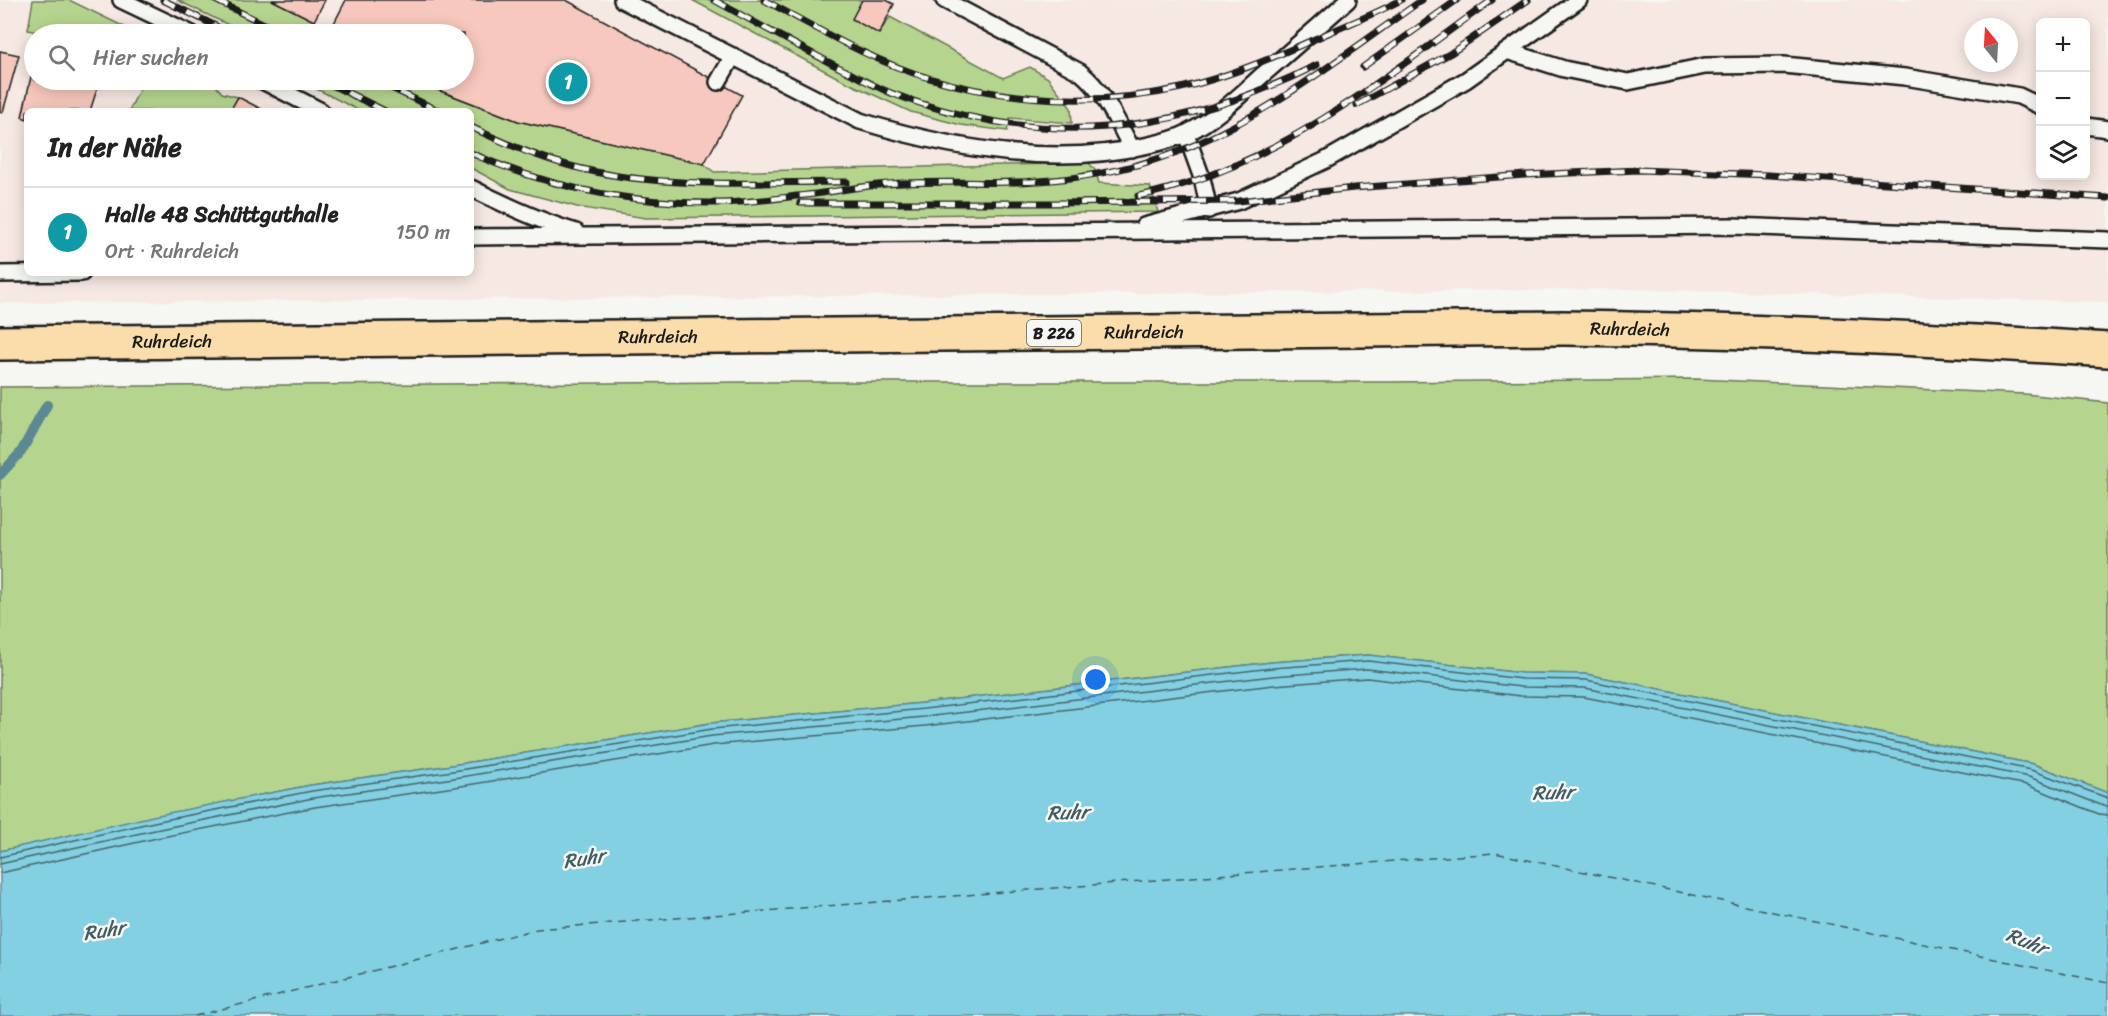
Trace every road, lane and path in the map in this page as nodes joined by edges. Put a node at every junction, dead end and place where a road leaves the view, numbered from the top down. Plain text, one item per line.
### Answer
1 (121, 0) edge
2 (622, 0) edge
3 (944, 0) edge
4 (1348, 0) edge
5 (1579, 0) edge
6 (171, 24) edge
7 (1507, 51) junction
8 (733, 56) junction
9 (718, 82) dead end
10 (280, 90) edge
11 (2036, 104) edge
12 (315, 108) edge
13 (2090, 127) edge
14 (2108, 129) edge
15 (1186, 134) junction
16 (1132, 149) junction
17 (474, 189) edge
18 (1209, 210) junction
19 (1118, 232) junction
20 (590, 236) junction
21 (474, 237) edge
22 (2108, 240) edge
23 (0, 274) edge
24 (24, 274) edge
25 (0, 343) edge
26 (2108, 350) edge

1 - 6 lane
2 - 8 lane
3 - 16 lane
4 - 15 lane
5 - 7 lane
7 - 11 lane
7 - 18 lane
8 - 9 lane
8 - 16 lane
10 - 12 lane
13 - 14 lane
15 - 16 lane
15 - 18 lane
17 - 20 lane
18 - 19 lane
19 - 20 lane
19 - 22 lane
20 - 21 lane
23 - 24 lane
25 - 26 main road, Ruhrdeich / B 226

